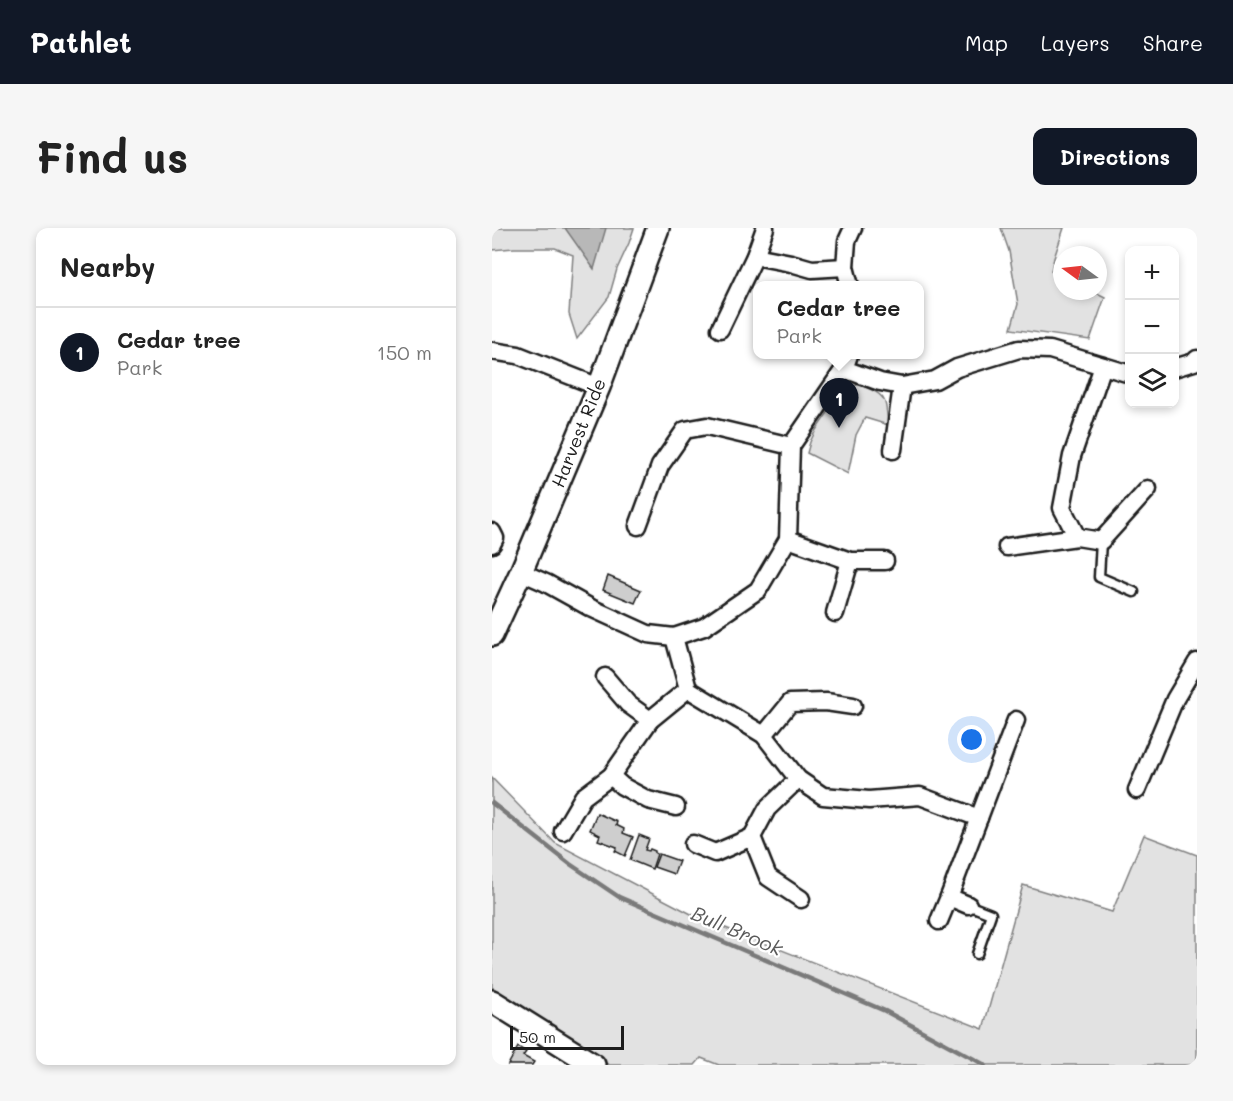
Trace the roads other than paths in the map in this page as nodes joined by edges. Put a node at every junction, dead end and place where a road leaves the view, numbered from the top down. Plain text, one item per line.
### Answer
1 (658, 228) edge
2 (765, 228) edge
3 (853, 228) edge
4 (755, 256) junction
5 (845, 267) junction
6 (849, 281) edge
7 (720, 329) dead end
8 (492, 351) edge
9 (1197, 359) edge
10 (846, 362) edge
11 (1103, 366) junction
12 (1179, 366) edge
13 (1125, 373) edge
14 (902, 386) junction
15 (599, 387) junction
16 (791, 446) junction
17 (893, 450) dead end
18 (1148, 489) dead end
19 (638, 526) dead end
20 (492, 532) edge
21 (1077, 537) junction
22 (788, 539) junction
23 (1101, 541) junction
24 (492, 544) edge
25 (1008, 547) dead end
26 (849, 561) junction
27 (885, 561) dead end
28 (521, 572) junction
29 (1134, 592) dead end
30 (836, 613) dead end
31 (492, 635) edge
32 (674, 637) junction
33 (1197, 662) edge
34 (605, 677) dead end
35 (688, 689) junction
36 (853, 706) dead end
37 (650, 720) junction
38 (1016, 720) dead end
39 (764, 735) junction
40 (611, 776) junction
41 (798, 779) junction
42 (1137, 790) dead end
43 (676, 807) dead end
44 (979, 818) junction
45 (563, 831) dead end
46 (752, 837) junction
47 (693, 844) dead end
48 (949, 897) junction
49 (801, 899) dead end
50 (968, 905) joint
51 (939, 921) dead end
52 (977, 954) dead end
53 (492, 1001) edge
54 (594, 1065) edge

1 - 15 street, Harvest Ride
2 - 4 street
3 - 5 street
4 - 5 street
4 - 7 street
5 - 6 street
8 - 15 street
9 - 12 street
10 - 14 street
10 - 16 street
11 - 13 street
11 - 14 street
11 - 21 street
14 - 17 street
15 - 28 street, Harvest Ride
16 - 19 street
16 - 22 street
18 - 23 street
20 - 24 street
21 - 23 street
21 - 25 street
22 - 26 street
22 - 32 street
23 - 29 lane
26 - 27 street
26 - 30 street
28 - 31 street, Harvest Ride
28 - 32 street
32 - 35 street
33 - 42 street
34 - 37 street
35 - 37 street
35 - 39 street
36 - 39 street
37 - 40 street
38 - 44 street
39 - 41 street
40 - 43 street
40 - 45 street
41 - 44 street
41 - 46 street
44 - 48 street
46 - 47 street
46 - 49 street
48 - 50 street
48 - 51 street
50 - 52 lane
53 - 54 street

